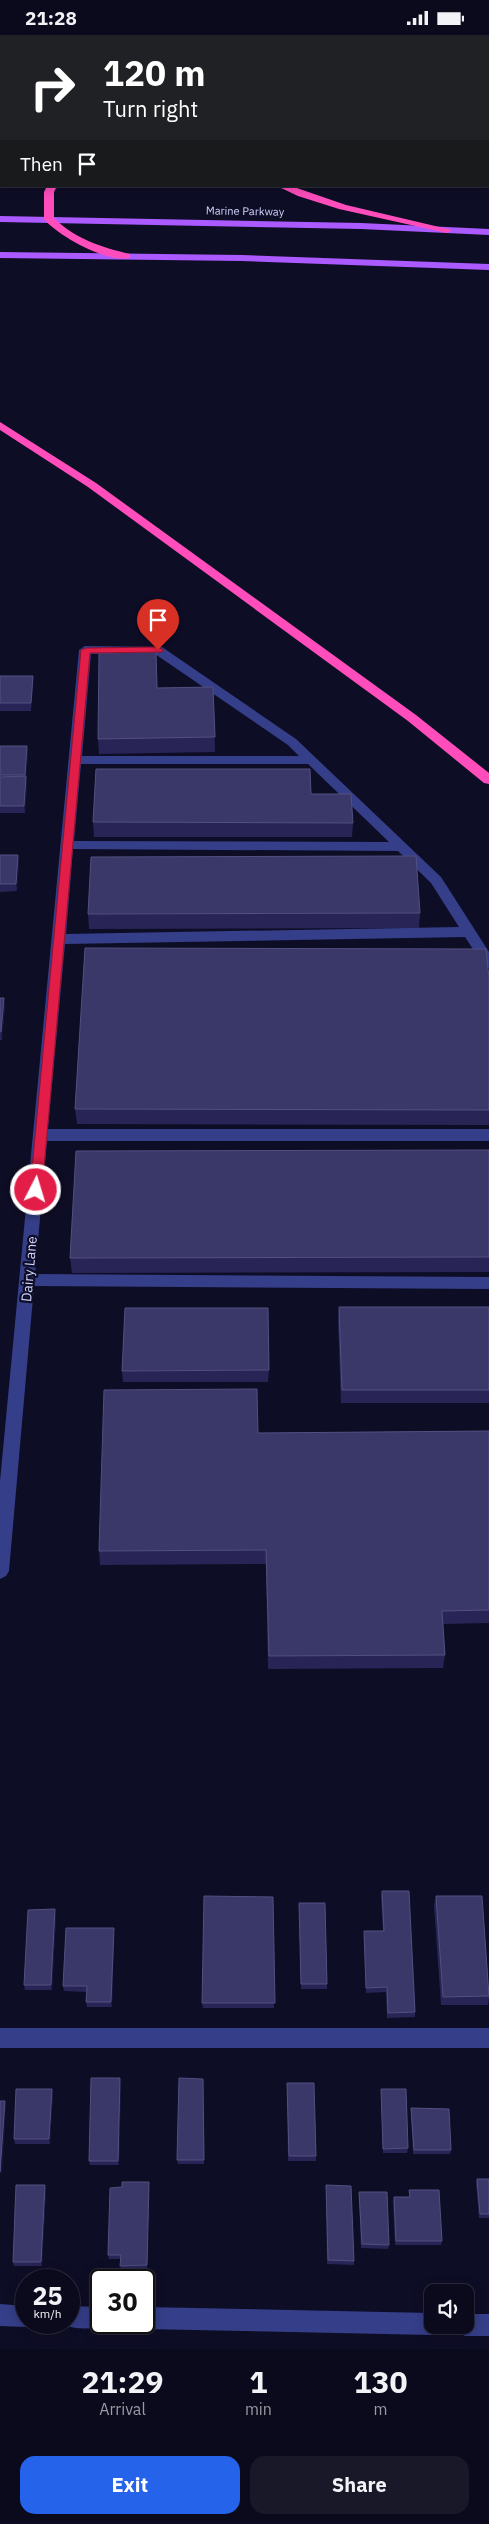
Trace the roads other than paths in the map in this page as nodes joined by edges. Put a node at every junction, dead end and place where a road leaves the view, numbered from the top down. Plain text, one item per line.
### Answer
1 (52, 187) edge
2 (284, 187) edge
3 (0, 219) edge
4 (49, 219) junction
5 (447, 230) junction
6 (489, 232) edge
7 (0, 255) edge
8 (126, 256) junction
9 (489, 267) edge
10 (0, 425) edge
11 (77, 760) junction
12 (310, 760) junction
13 (489, 779) edge
14 (68, 845) junction
15 (402, 847) junction
16 (470, 932) junction
17 (60, 939) junction
18 (489, 963) edge
19 (41, 1135) junction
20 (489, 1135) edge
21 (27, 1281) junction
22 (489, 1283) edge
23 (0, 1571) edge
24 (0, 2038) edge
25 (489, 2038) edge
26 (0, 2315) edge
27 (15, 2316) edge
28 (155, 2318) edge
29 (424, 2324) edge
30 (474, 2325) edge
31 (489, 2325) edge

1 - 4 highway
2 - 5 highway
3 - 4 main road, Marine Parkway
4 - 5 main road, Marine Parkway
4 - 8 highway
5 - 6 main road, Marine Parkway
7 - 8 main road
8 - 9 main road
10 - 13 highway
11 - 12 street
11 - 12 street, Dairy Lane
11 - 14 street, Dairy Lane
12 - 15 street
14 - 15 street
14 - 17 street, Dairy Lane
15 - 16 street
16 - 17 street
16 - 18 street
17 - 19 street, Dairy Lane
19 - 20 street
19 - 21 street, Dairy Lane
21 - 22 street
21 - 23 street, Dairy Lane
24 - 25 street
26 - 27 street
28 - 29 street
30 - 31 street

